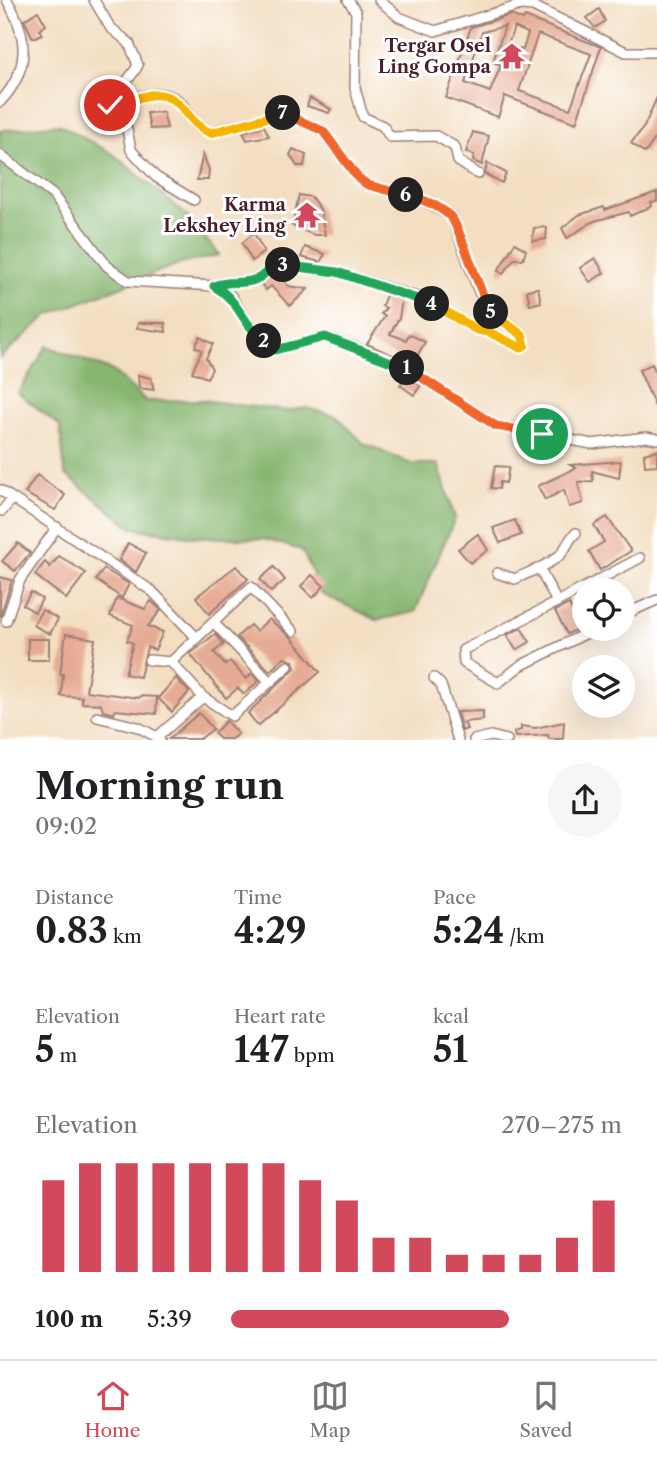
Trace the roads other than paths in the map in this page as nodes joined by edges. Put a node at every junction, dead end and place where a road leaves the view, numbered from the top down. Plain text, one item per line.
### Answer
1 (7, 0) edge
2 (94, 0) edge
3 (348, 0) edge
4 (379, 0) edge
5 (657, 52) edge
6 (0, 102) edge
7 (110, 105) junction
8 (0, 155) edge
9 (478, 174) dead end
10 (194, 200) dead end
11 (214, 286) junction
12 (657, 439) edge
13 (0, 490) edge
14 (12, 499) junction
15 (2, 511) dead end
16 (57, 527) junction
17 (576, 533) dead end
18 (640, 558) dead end
19 (540, 568) junction
20 (497, 573) dead end
21 (657, 600) edge
22 (557, 602) junction
23 (635, 610) edge
24 (6, 621) dead end
25 (214, 623) junction
26 (293, 631) dead end
27 (197, 636) junction
28 (572, 640) edge
29 (149, 660) dead end
30 (171, 662) junction
31 (289, 666) dead end
32 (434, 678) dead end
33 (270, 682) junction
34 (203, 697) junction
35 (97, 717) dead end
36 (158, 738) edge
37 (458, 740) edge
38 (474, 740) edge
39 (507, 740) edge

1 - 6 street
2 - 7 street
3 - 9 street
4 - 5 street
7 - 10 street
7 - 11 street
8 - 11 street
11 - 12 street
13 - 14 street
14 - 15 street
14 - 16 street
16 - 24 street
16 - 27 street
17 - 19 street
18 - 22 street
19 - 20 street
19 - 22 street
21 - 23 street
22 - 28 street
25 - 26 street
25 - 27 street
25 - 33 street
27 - 30 street
29 - 30 street
30 - 34 street
31 - 33 street
32 - 37 street
33 - 34 street
34 - 36 street
35 - 36 street
38 - 39 street

